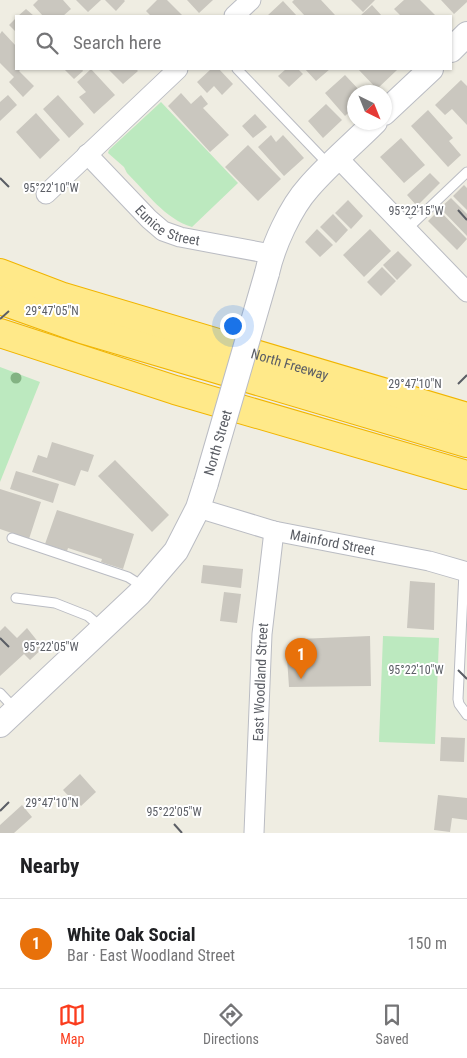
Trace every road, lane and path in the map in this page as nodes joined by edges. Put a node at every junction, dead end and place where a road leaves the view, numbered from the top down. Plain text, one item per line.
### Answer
1 (251, 0) edge
2 (235, 15) edge
3 (467, 34) edge
4 (452, 49) edge
5 (177, 70) edge
6 (238, 70) edge
7 (430, 70) edge
8 (392, 106) edge
9 (367, 130) edge
10 (88, 154) junction
11 (334, 162) junction
12 (467, 172) edge
13 (46, 194) dead end
14 (406, 230) junction
15 (269, 264) junction
16 (0, 273) edge
17 (465, 287) edge
18 (0, 300) edge
19 (0, 333) edge
20 (309, 370) junction
21 (467, 400) edge
22 (467, 417) edge
23 (467, 443) edge
24 (467, 475) edge
25 (198, 508) junction
26 (274, 531) junction
27 (12, 538) dead end
28 (465, 572) edge
29 (144, 588) junction
30 (16, 598) dead end
31 (103, 628) junction
32 (5, 709) edge
33 (467, 715) edge
34 (254, 833) edge

1 - 2 street
3 - 4 street
5 - 10 street
6 - 11 lane
7 - 8 street
9 - 11 street, North Street
10 - 13 street
10 - 15 street, Eunice Street
11 - 14 street
11 - 15 street, North Street
12 - 14 lane
14 - 17 street
15 - 25 street, North Street, bridge
16 - 20 highway, North Freeway
18 - 23 highway, North Freeway
19 - 24 highway
20 - 21 highway
20 - 22 highway, North Freeway
25 - 26 street, Mainford Street
25 - 29 street, North Street
26 - 28 street, Mainford Street
26 - 34 street, East Woodland Street
27 - 29 lane
28 - 33 lane
29 - 31 street, North Street
30 - 31 lane
31 - 32 street, North Street

